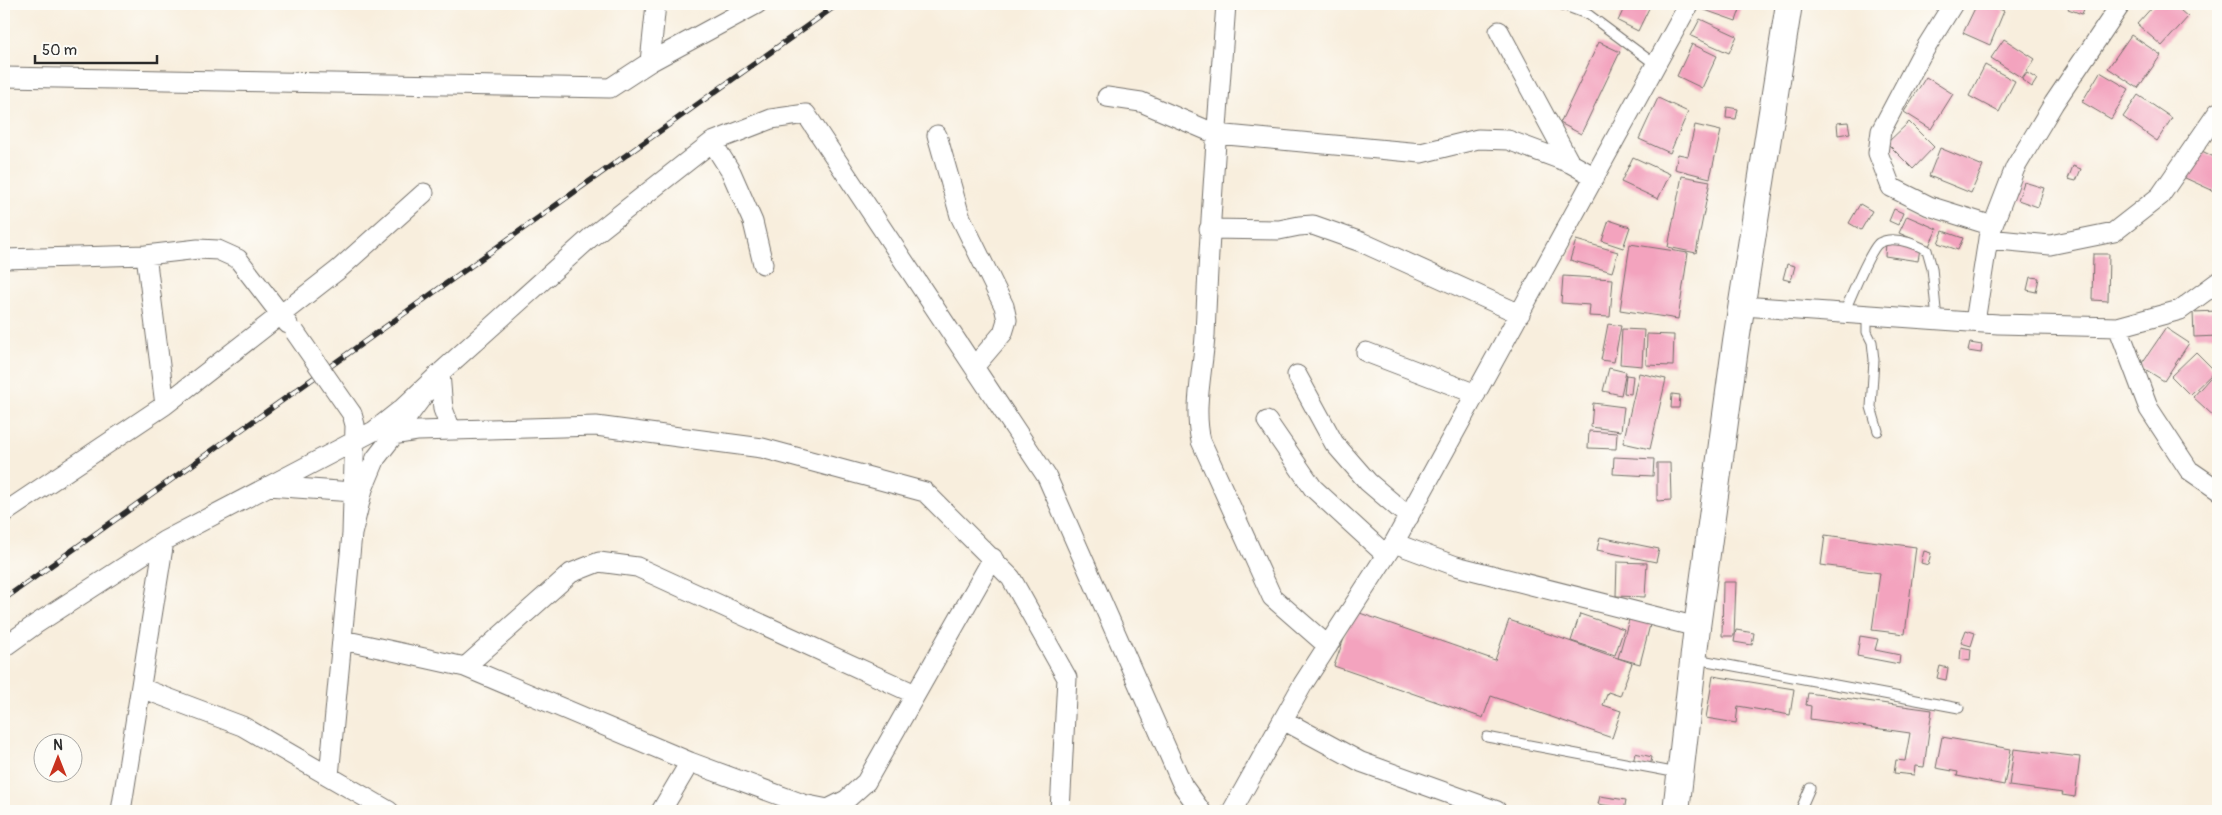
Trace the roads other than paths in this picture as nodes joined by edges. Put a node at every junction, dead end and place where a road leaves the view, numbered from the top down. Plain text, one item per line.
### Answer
1 (656, 4) edge
2 (757, 4) edge
3 (1226, 4) edge
4 (1560, 4) edge
5 (1689, 4) edge
6 (1789, 4) edge
7 (1954, 4) edge
8 (2121, 4) edge
9 (1499, 31) dead end
10 (650, 62) junction
11 (1656, 65) junction
12 (4, 78) edge
13 (1107, 97) dead end
14 (2218, 112) edge
15 (1216, 134) junction
16 (937, 135) dead end
17 (712, 142) junction
18 (1570, 163) junction
19 (1595, 177) junction
20 (424, 193) dead end
21 (1209, 229) junction
22 (1990, 232) junction
23 (146, 255) junction
24 (4, 259) edge
25 (763, 264) dead end
26 (2218, 282) edge
27 (1742, 306) junction
28 (1844, 313) junction
29 (1520, 314) junction
30 (1867, 315) junction
31 (280, 316) junction
32 (1937, 320) junction
33 (1975, 322) junction
34 (2118, 327) junction
35 (1366, 352) dead end
36 (974, 367) junction
37 (440, 373) junction
38 (1297, 375) dead end
39 (1476, 394) junction
40 (164, 405) junction
41 (1267, 421) dead end
42 (451, 430) junction
43 (1878, 431) dead end
44 (394, 435) junction
45 (354, 441) junction
46 (266, 486) junction
47 (2218, 490) edge
48 (353, 492) junction
49 (4, 512) edge
50 (1409, 517) junction
51 (352, 534) junction
52 (164, 542) junction
53 (1390, 549) junction
54 (993, 558) junction
55 (1697, 627) junction
56 (343, 640) junction
57 (1328, 646) junction
58 (4, 647) edge
59 (1693, 659) junction
60 (464, 666) junction
61 (141, 688) junction
62 (915, 694) junction
63 (1959, 708) dead end
64 (1283, 720) junction
65 (1487, 737) dead end
66 (690, 762) junction
67 (1680, 773) junction
68 (329, 776) junction
69 (1810, 788) dead end
70 (121, 811) edge
71 (389, 811) edge
72 (661, 811) edge
73 (1060, 811) edge
74 (1201, 811) edge
75 (1232, 811) edge
76 (1497, 811) edge
77 (1676, 811) edge
78 (1800, 811) edge

1 - 10 street
2 - 10 street
3 - 15 street
4 - 11 lane
5 - 11 street
6 - 27 main road
7 - 22 street
8 - 22 street
9 - 18 street
10 - 12 street
11 - 19 street
13 - 15 street
14 - 22 street
15 - 18 street
15 - 21 street
16 - 36 street
17 - 25 street
17 - 36 street
17 - 37 street
18 - 19 street
19 - 29 street
20 - 31 street
21 - 29 street
21 - 57 street
22 - 33 street
23 - 24 street
23 - 31 street
23 - 40 street
26 - 34 street
27 - 28 street
27 - 55 main road
28 - 30 street
28 - 32 lane
29 - 39 street
30 - 32 street
30 - 43 lane
31 - 40 street
31 - 45 street, bridge
32 - 33 street
33 - 34 street
34 - 47 street
35 - 39 street
36 - 74 street
37 - 42 street
37 - 44 street
37 - 45 street
38 - 50 street
39 - 50 street
40 - 49 street
41 - 53 street
42 - 44 street
42 - 54 street
44 - 51 street
45 - 46 street
45 - 48 street
46 - 48 street
46 - 52 street
48 - 51 street
50 - 53 street
51 - 56 street
52 - 58 street
52 - 61 street
53 - 55 street
53 - 57 street
54 - 62 street
54 - 73 street
55 - 59 main road
56 - 60 street
56 - 68 street
57 - 64 street
59 - 63 lane
59 - 67 main road
60 - 62 street
60 - 66 street
61 - 68 street
61 - 70 street
62 - 66 street
64 - 75 street
64 - 76 street
65 - 67 lane
66 - 72 street
67 - 77 main road
68 - 71 street
69 - 78 lane

